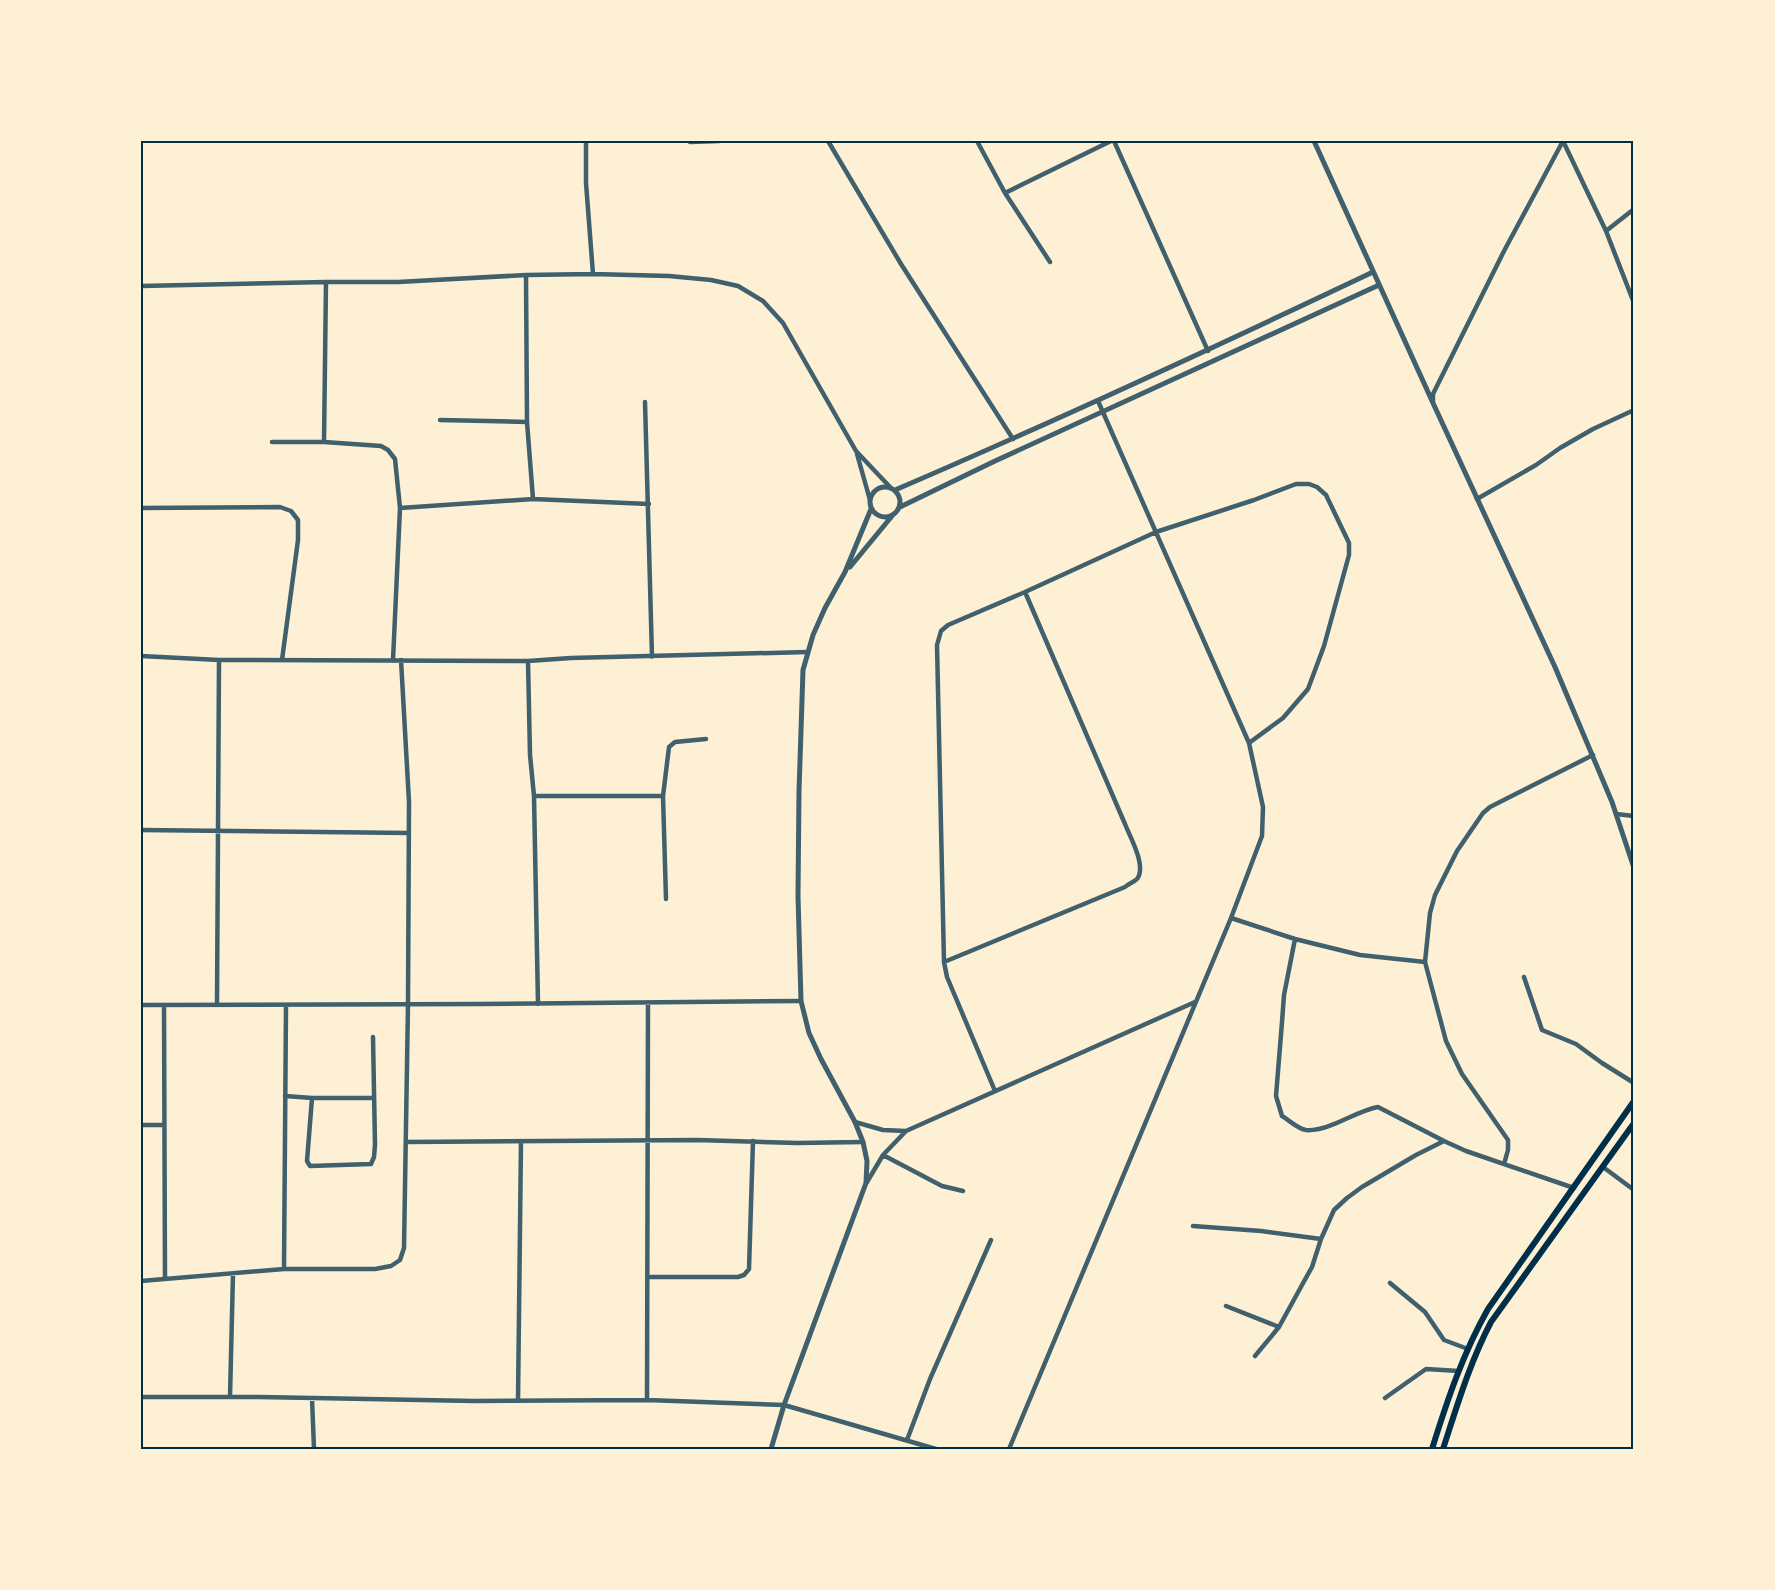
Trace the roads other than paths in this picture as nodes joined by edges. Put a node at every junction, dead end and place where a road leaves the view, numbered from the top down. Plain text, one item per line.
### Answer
1 (586, 141) edge
2 (719, 141) edge
3 (828, 141) edge
4 (977, 141) edge
5 (1112, 141) edge
6 (1314, 141) edge
7 (1563, 141) edge
8 (690, 142) edge
9 (1005, 193) junction
10 (1634, 209) edge
11 (1606, 231) junction
12 (1050, 262) dead end
13 (1373, 272) junction
14 (526, 274) junction
15 (593, 274) junction
16 (326, 282) junction
17 (1379, 285) junction
18 (141, 286) edge
19 (1634, 303) edge
20 (1208, 351) junction
21 (1098, 401) junction
22 (645, 402) dead end
23 (1433, 403) junction
24 (1634, 410) edge
25 (1103, 411) junction
26 (440, 420) dead end
27 (527, 422) junction
28 (1013, 439) junction
29 (272, 442) dead end
30 (324, 442) junction
31 (856, 451) junction
32 (893, 489) junction
33 (533, 499) junction
34 (1477, 499) junction
35 (870, 500) junction
36 (649, 504) junction
37 (900, 507) junction
38 (141, 508) edge
39 (400, 508) junction
40 (871, 509) junction
41 (892, 516) junction
42 (1156, 532) junction
43 (845, 572) junction
44 (1025, 592) junction
45 (808, 652) junction
46 (141, 656) edge
47 (652, 657) junction
48 (219, 660) junction
49 (282, 660) junction
50 (393, 660) junction
51 (401, 660) junction
52 (528, 661) junction
53 (706, 740) dead end
54 (1249, 742) junction
55 (1593, 755) junction
56 (534, 796) junction
57 (663, 796) junction
58 (1616, 814) junction
59 (1634, 816) edge
60 (141, 830) edge
61 (218, 830) junction
62 (409, 833) junction
63 (1634, 868) edge
64 (666, 899) dead end
65 (1231, 918) junction
66 (1295, 939) junction
67 (944, 962) junction
68 (1425, 962) junction
69 (1524, 977) dead end
70 (801, 1001) junction
71 (1195, 1002) junction
72 (648, 1003) junction
73 (217, 1004) junction
74 (408, 1004) junction
75 (538, 1004) junction
76 (141, 1005) edge
77 (164, 1005) junction
78 (286, 1005) junction
79 (373, 1037) dead end
80 (1634, 1083) edge
81 (995, 1091) junction
82 (285, 1096) junction
83 (312, 1098) junction
84 (372, 1098) junction
85 (1634, 1101) edge
86 (855, 1122) junction
87 (1634, 1123) edge
88 (141, 1125) edge
89 (164, 1125) junction
90 (906, 1131) junction
91 (647, 1140) junction
92 (521, 1141) junction
93 (1444, 1141) junction
94 (406, 1142) junction
95 (753, 1142) junction
96 (862, 1142) junction
97 (884, 1155) junction
98 (1504, 1164) junction
99 (1603, 1167) junction
100 (866, 1183) junction
101 (1574, 1188) junction
102 (1634, 1190) edge
103 (963, 1191) dead end
104 (1193, 1226) dead end
105 (1321, 1239) junction
106 (991, 1240) dead end
107 (284, 1269) junction
108 (233, 1274) junction
109 (648, 1277) junction
110 (165, 1280) junction
111 (141, 1281) edge
112 (1390, 1283) dead end
113 (1226, 1306) dead end
114 (1279, 1327) junction
115 (1468, 1349) junction
116 (1255, 1356) dead end
117 (1459, 1371) junction
118 (141, 1397) edge
119 (231, 1397) junction
120 (312, 1398) junction
121 (1385, 1398) dead end
122 (647, 1400) junction
123 (518, 1401) junction
124 (784, 1404) junction
125 (907, 1440) junction
126 (314, 1449) edge
127 (771, 1449) edge
128 (936, 1449) edge
129 (1009, 1449) edge
130 (1432, 1449) edge
131 (1443, 1449) edge

1 - 15 street
2 - 8 street
3 - 28 street
4 - 9 street
5 - 9 street
5 - 20 street
6 - 13 street
7 - 11 street
7 - 23 street
9 - 12 street
10 - 11 street
11 - 19 street
13 - 17 street
13 - 20 street
14 - 15 street
14 - 16 street
14 - 27 street
15 - 31 street
16 - 18 street
16 - 30 street
17 - 23 street
17 - 25 street
20 - 21 street
21 - 25 street
21 - 28 street
22 - 36 street
23 - 34 street
24 - 34 street
25 - 37 street
25 - 42 street
26 - 27 street
27 - 33 street
28 - 32 street
29 - 30 street
30 - 39 street
31 - 32 street
31 - 35 street
32 - 35 street
32 - 37 street
33 - 36 street
33 - 39 street
34 - 55 street
35 - 40 street
36 - 47 street
37 - 41 street
38 - 49 street
39 - 50 street
40 - 41 street
40 - 43 street
41 - 43 street
42 - 44 street
42 - 54 street
42 - 54 street
43 - 45 street
44 - 67 street
44 - 67 street
45 - 47 street
45 - 70 street
46 - 48 street
47 - 52 street
48 - 49 street
48 - 61 street
49 - 50 street
50 - 51 street
51 - 52 street
51 - 62 street
52 - 56 street
53 - 57 street
54 - 65 street
55 - 58 street
55 - 68 street
56 - 57 street
56 - 75 street
57 - 64 street
58 - 59 street
58 - 63 street
60 - 61 street
61 - 62 street
61 - 73 street
62 - 74 street
65 - 66 street
65 - 71 street
66 - 68 street
66 - 93 street
67 - 81 street
68 - 98 street
69 - 80 street
70 - 72 street
70 - 86 street
71 - 81 street
71 - 129 street
72 - 75 street
72 - 91 street
73 - 77 street
73 - 78 street
74 - 75 street
74 - 78 street
74 - 94 street
76 - 77 street
77 - 89 street
78 - 82 street
79 - 84 street
81 - 90 street
82 - 83 street
82 - 107 street
83 - 84 street
83 - 84 street
85 - 101 main road
86 - 90 street
86 - 96 street
87 - 99 main road
88 - 89 street
89 - 110 street
90 - 97 street
91 - 92 street
91 - 95 street
91 - 109 street
92 - 94 street
92 - 123 street
93 - 98 street
93 - 105 street
94 - 107 street
95 - 96 street
95 - 109 street
96 - 100 street
97 - 100 street
97 - 103 street
98 - 101 street
99 - 102 street
99 - 131 main road
100 - 124 street
101 - 115 main road
104 - 105 street
105 - 114 street
106 - 125 street
107 - 108 street
108 - 110 street
108 - 119 street
109 - 122 street
110 - 111 street
112 - 115 street
113 - 114 street
114 - 116 street
115 - 117 main road
117 - 121 street
117 - 130 main road
118 - 119 street
119 - 120 street
120 - 123 street
120 - 126 street
122 - 123 street
122 - 124 street
124 - 125 street
124 - 127 street
125 - 128 street

